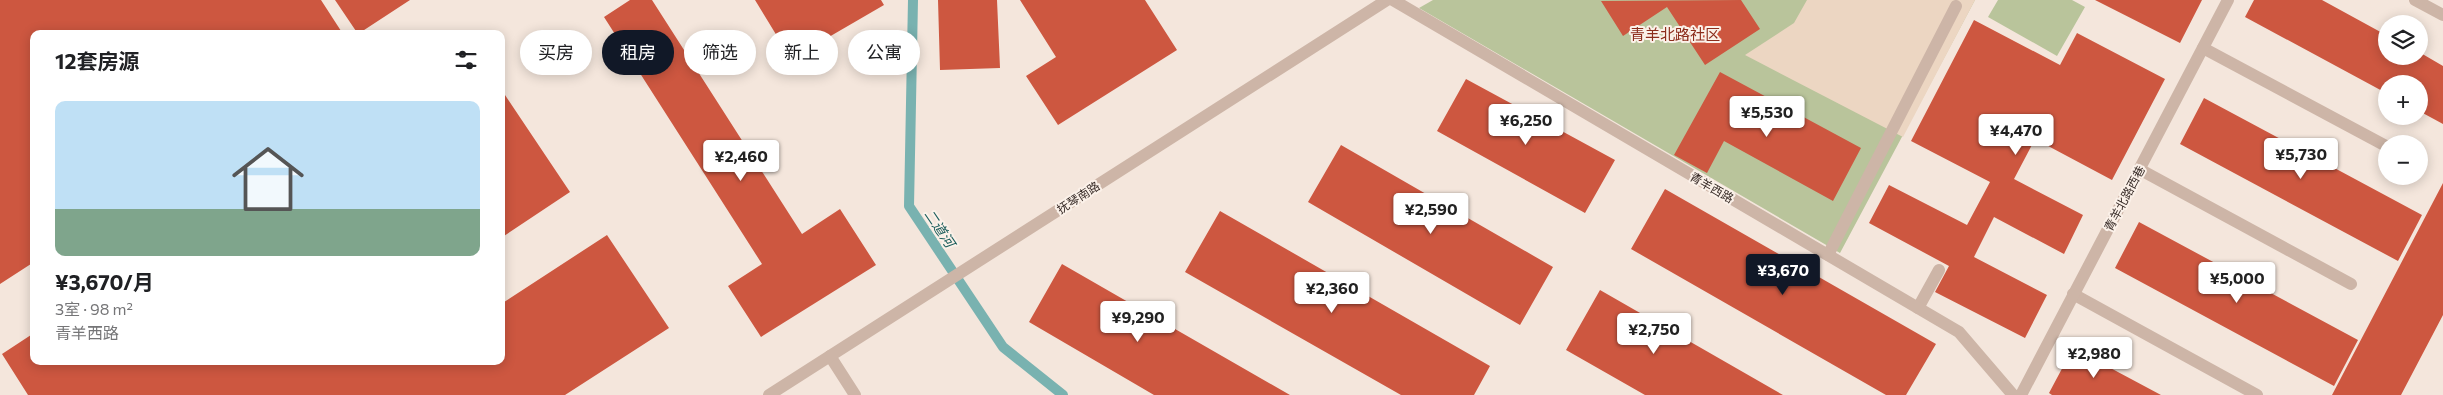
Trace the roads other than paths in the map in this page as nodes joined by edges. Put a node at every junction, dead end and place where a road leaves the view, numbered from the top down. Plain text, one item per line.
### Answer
1 (1387, 0) edge
2 (1393, 0) edge
3 (2228, 0) edge
4 (2415, 0) edge
5 (1956, 6) dead end
6 (2443, 15) edge
7 (2203, 48) junction
8 (2378, 142) edge
9 (2139, 169) junction
10 (1828, 255) junction
11 (1938, 270) dead end
12 (2351, 284) dead end
13 (2074, 294) junction
14 (1918, 308) junction
15 (830, 356) junction
16 (769, 395) edge
17 (855, 395) edge
18 (2013, 395) edge
19 (2021, 395) edge
20 (2256, 395) edge

1 - 15 street, 抚琴南路
2 - 10 street, 青羊西路
3 - 7 street, 青羊北路西巷
4 - 6 street
5 - 10 street
7 - 8 street
7 - 9 street, 青羊北路西巷
9 - 12 street
9 - 13 street, 青羊北路西巷
10 - 14 street, 青羊西路
11 - 14 street
13 - 19 street, 青羊北路西巷
13 - 20 street
14 - 18 street, 青羊西路
15 - 16 street, 抚琴南路
15 - 17 street

